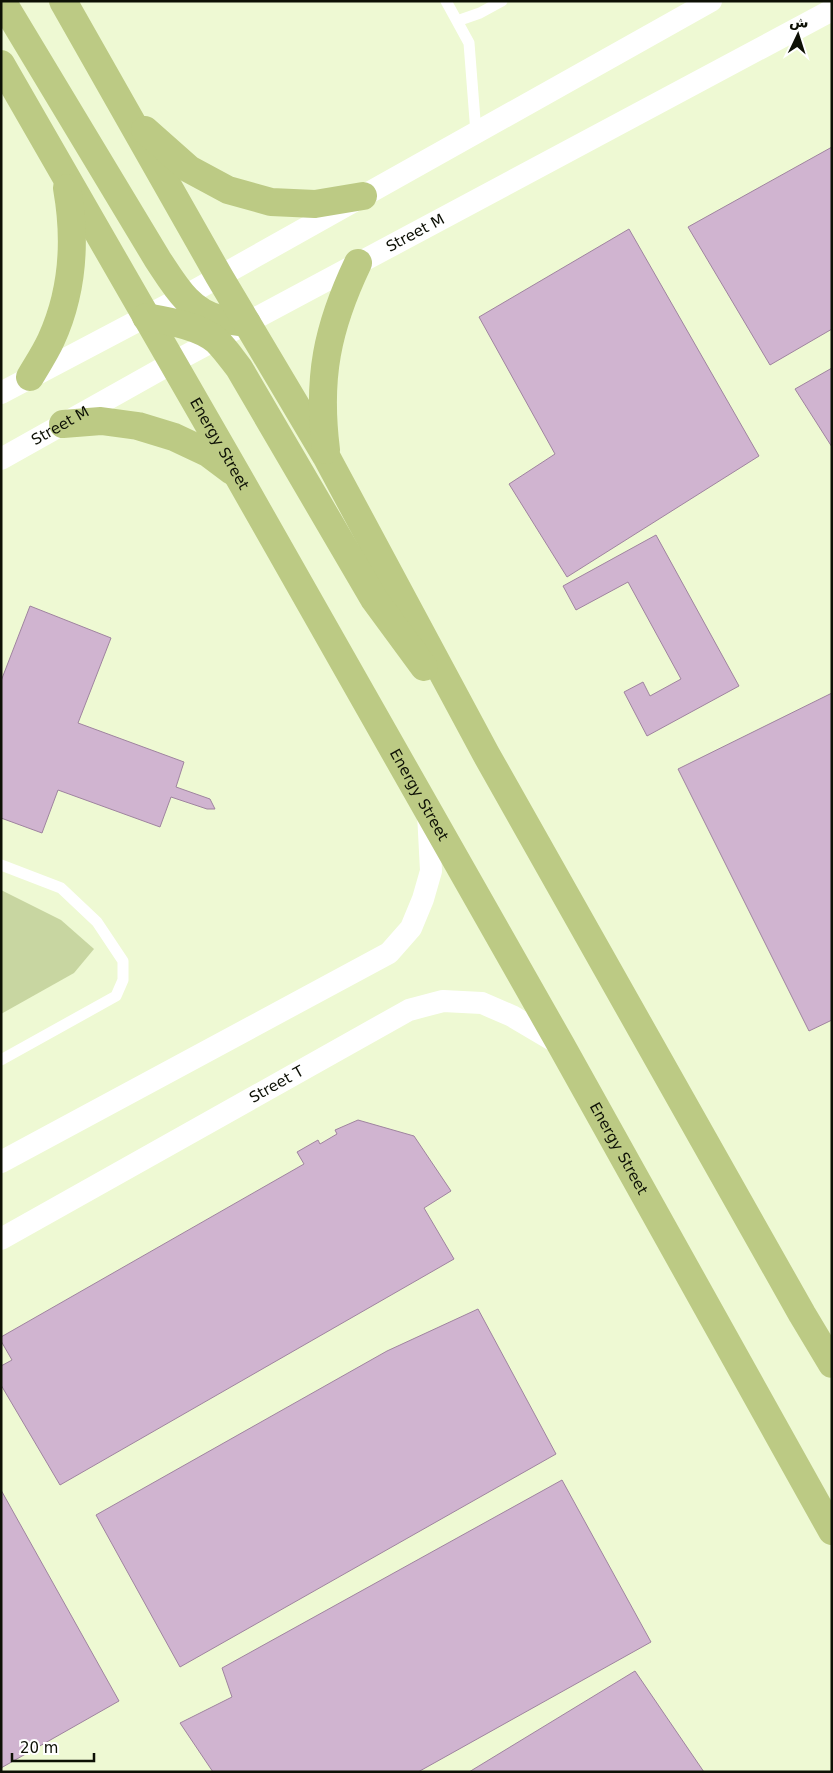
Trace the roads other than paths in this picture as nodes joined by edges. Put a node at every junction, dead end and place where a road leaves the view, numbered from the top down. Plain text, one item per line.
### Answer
1 (2, 1) edge
2 (63, 1) edge
3 (446, 1) edge
4 (502, 1) edge
5 (710, 1) edge
6 (832, 10) edge
7 (457, 21) junction
8 (1, 64) edge
9 (126, 112) junction
10 (476, 133) junction
11 (64, 172) junction
12 (364, 196) junction
13 (358, 263) junction
14 (220, 276) junction
15 (183, 297) junction
16 (146, 317) junction
17 (247, 323) junction
18 (216, 340) junction
19 (172, 363) junction
20 (30, 377) junction
21 (1, 393) edge
22 (63, 424) junction
23 (326, 456) junction
24 (1, 459) edge
25 (238, 476) junction
26 (486, 754) junction
27 (428, 813) junction
28 (1, 865) edge
29 (560, 1045) junction
30 (1, 1060) edge
31 (1, 1162) edge
32 (1, 1239) edge
33 (802, 1314) junction
34 (832, 1342) edge
35 (832, 1364) edge
36 (832, 1531) edge

1 - 15 main road
2 - 9 main road
3 - 7 lane
4 - 7 lane
5 - 10 street
6 - 13 street, Street M
7 - 10 lane
8 - 11 main road, Energy Street
9 - 12 main road
9 - 14 main road
10 - 12 street
11 - 16 main road, Energy Street
11 - 20 main road
12 - 14 street
13 - 17 street, Street M
13 - 23 main road
14 - 15 street
14 - 17 main road
15 - 16 street
15 - 17 main road
16 - 18 main road
16 - 19 main road, Energy Street
16 - 20 street
17 - 18 street, Street M
17 - 23 main road
18 - 19 street, Street M
18 - 26 main road
19 - 22 street, Street M
19 - 25 main road, Energy Street
20 - 21 street
22 - 24 street, Street M
22 - 25 main road
23 - 26 main road
25 - 27 main road, Energy Street
26 - 33 main road
27 - 29 main road, Energy Street
27 - 31 street
28 - 30 lane
29 - 32 street, Street T
29 - 36 main road, Energy Street
33 - 34 street
33 - 35 main road

